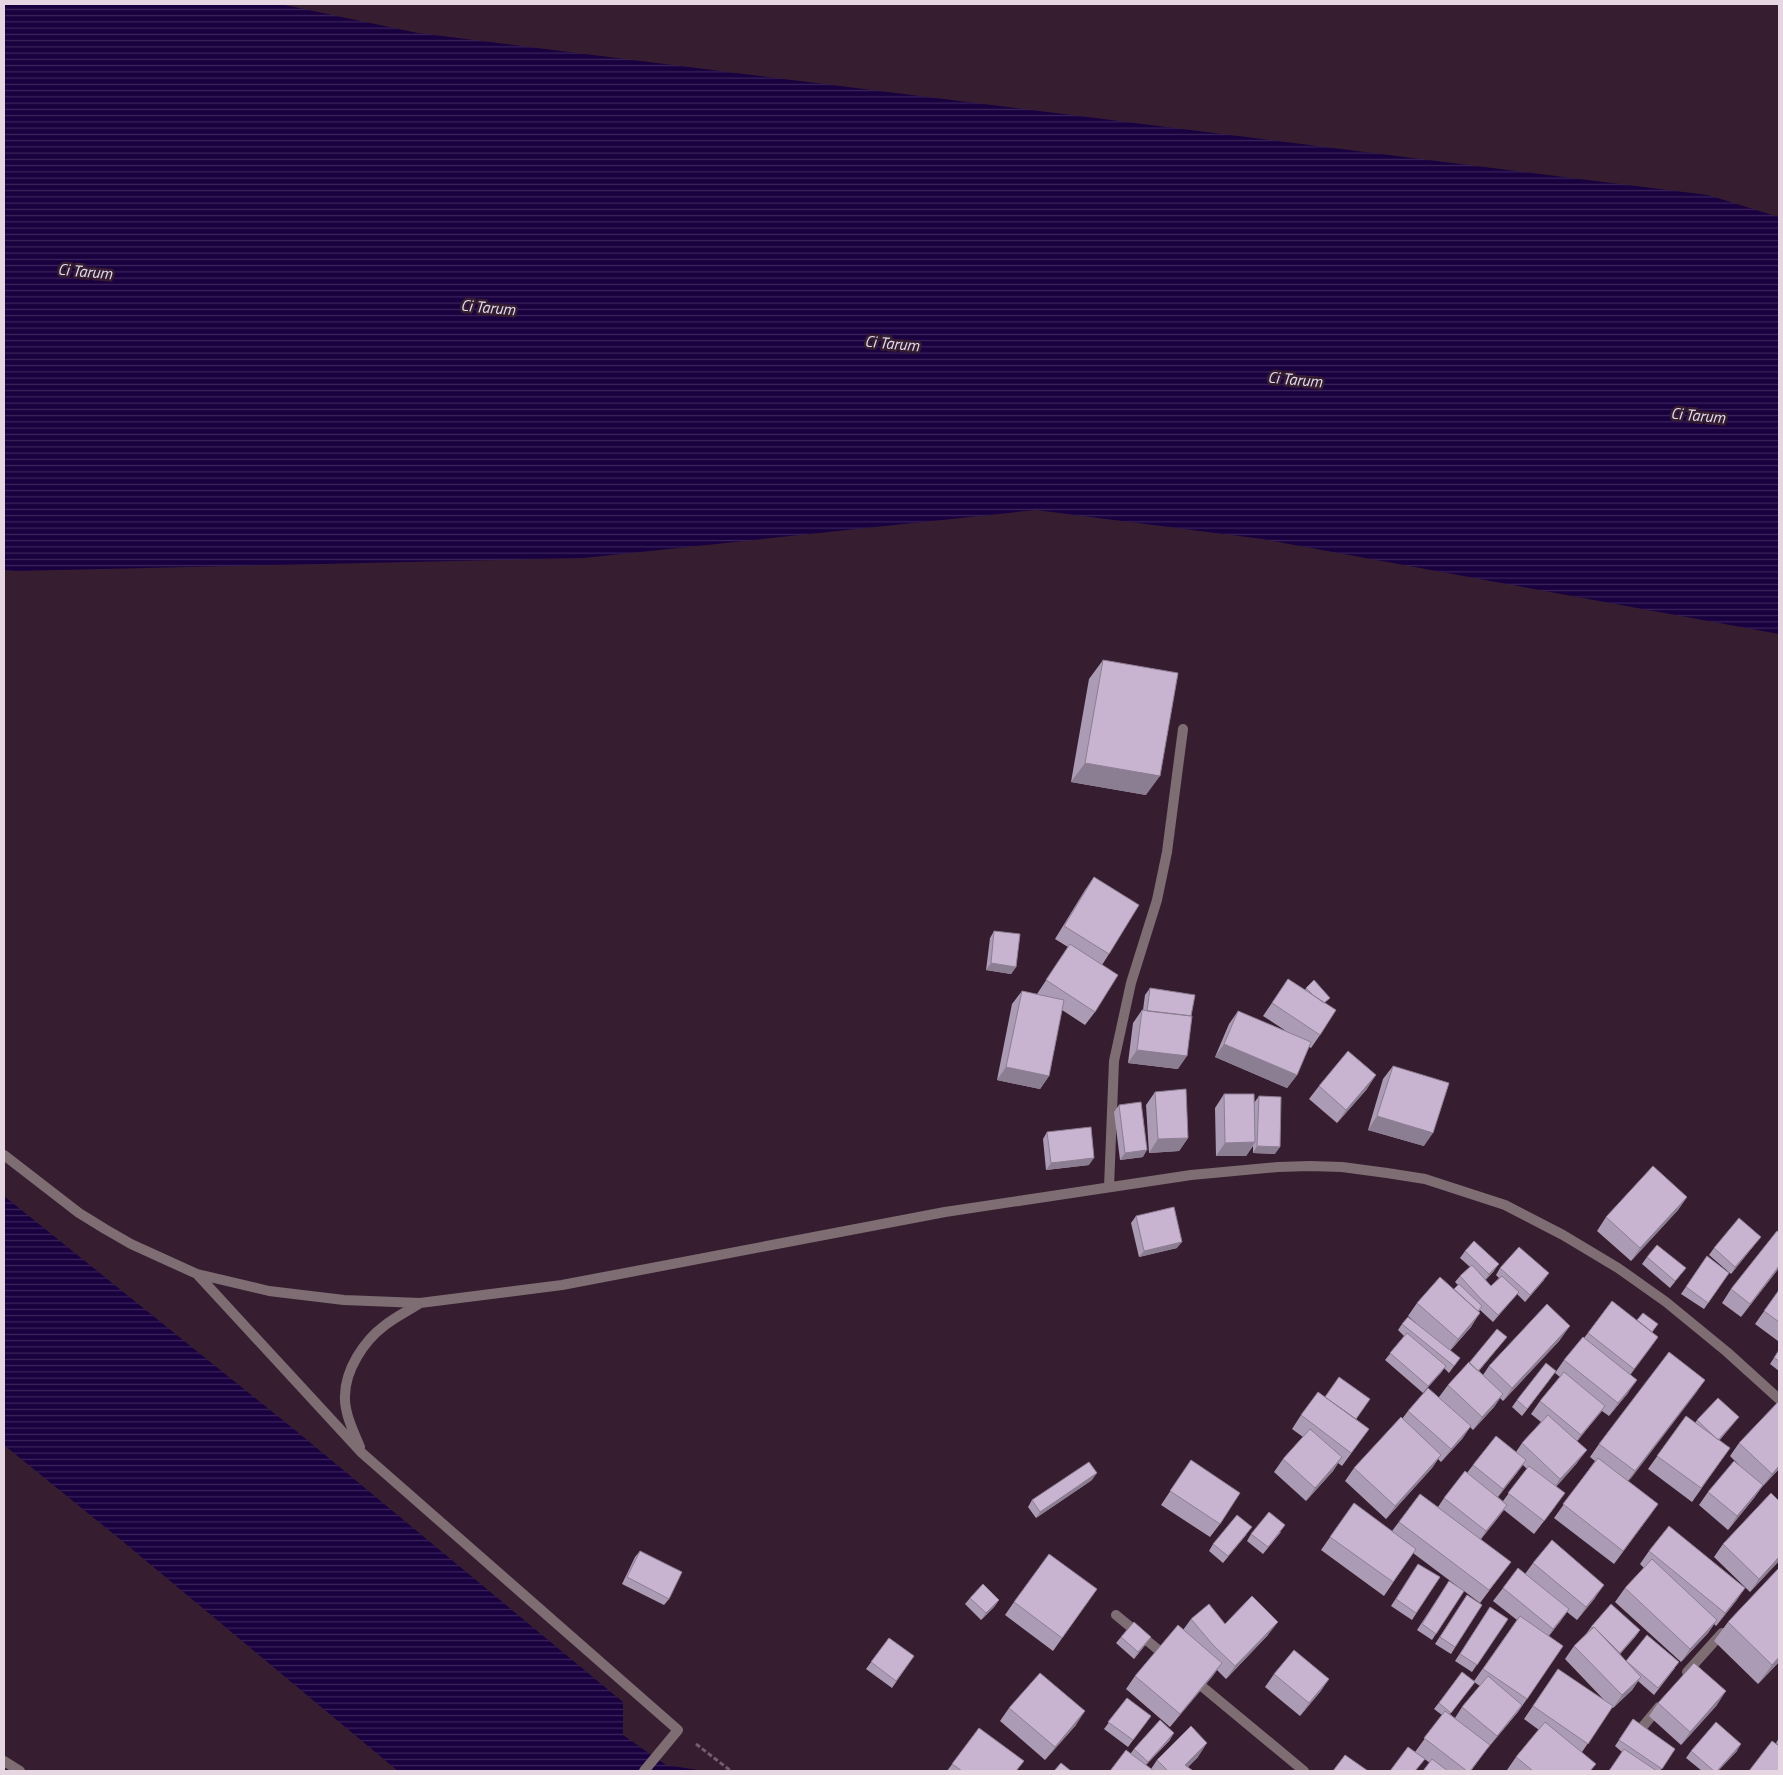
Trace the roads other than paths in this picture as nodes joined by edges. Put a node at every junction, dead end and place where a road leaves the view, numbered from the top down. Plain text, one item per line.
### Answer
1 (1183, 729) dead end
2 (4, 1155) edge
3 (1109, 1187) junction
4 (196, 1274) junction
5 (420, 1303) junction
6 (1779, 1399) edge
7 (362, 1453) junction
8 (1116, 1615) dead end
9 (1727, 1628) edge
10 (1683, 1677) edge
11 (1665, 1699) edge
12 (1630, 1742) edge
13 (4, 1761) edge
14 (20, 1771) edge
15 (644, 1771) edge
16 (1304, 1771) edge

1 - 3 street
2 - 4 street
3 - 5 street
3 - 6 street
4 - 5 street
4 - 7 street
5 - 7 street
7 - 15 street
8 - 16 street
9 - 10 street
11 - 12 street
13 - 14 street

